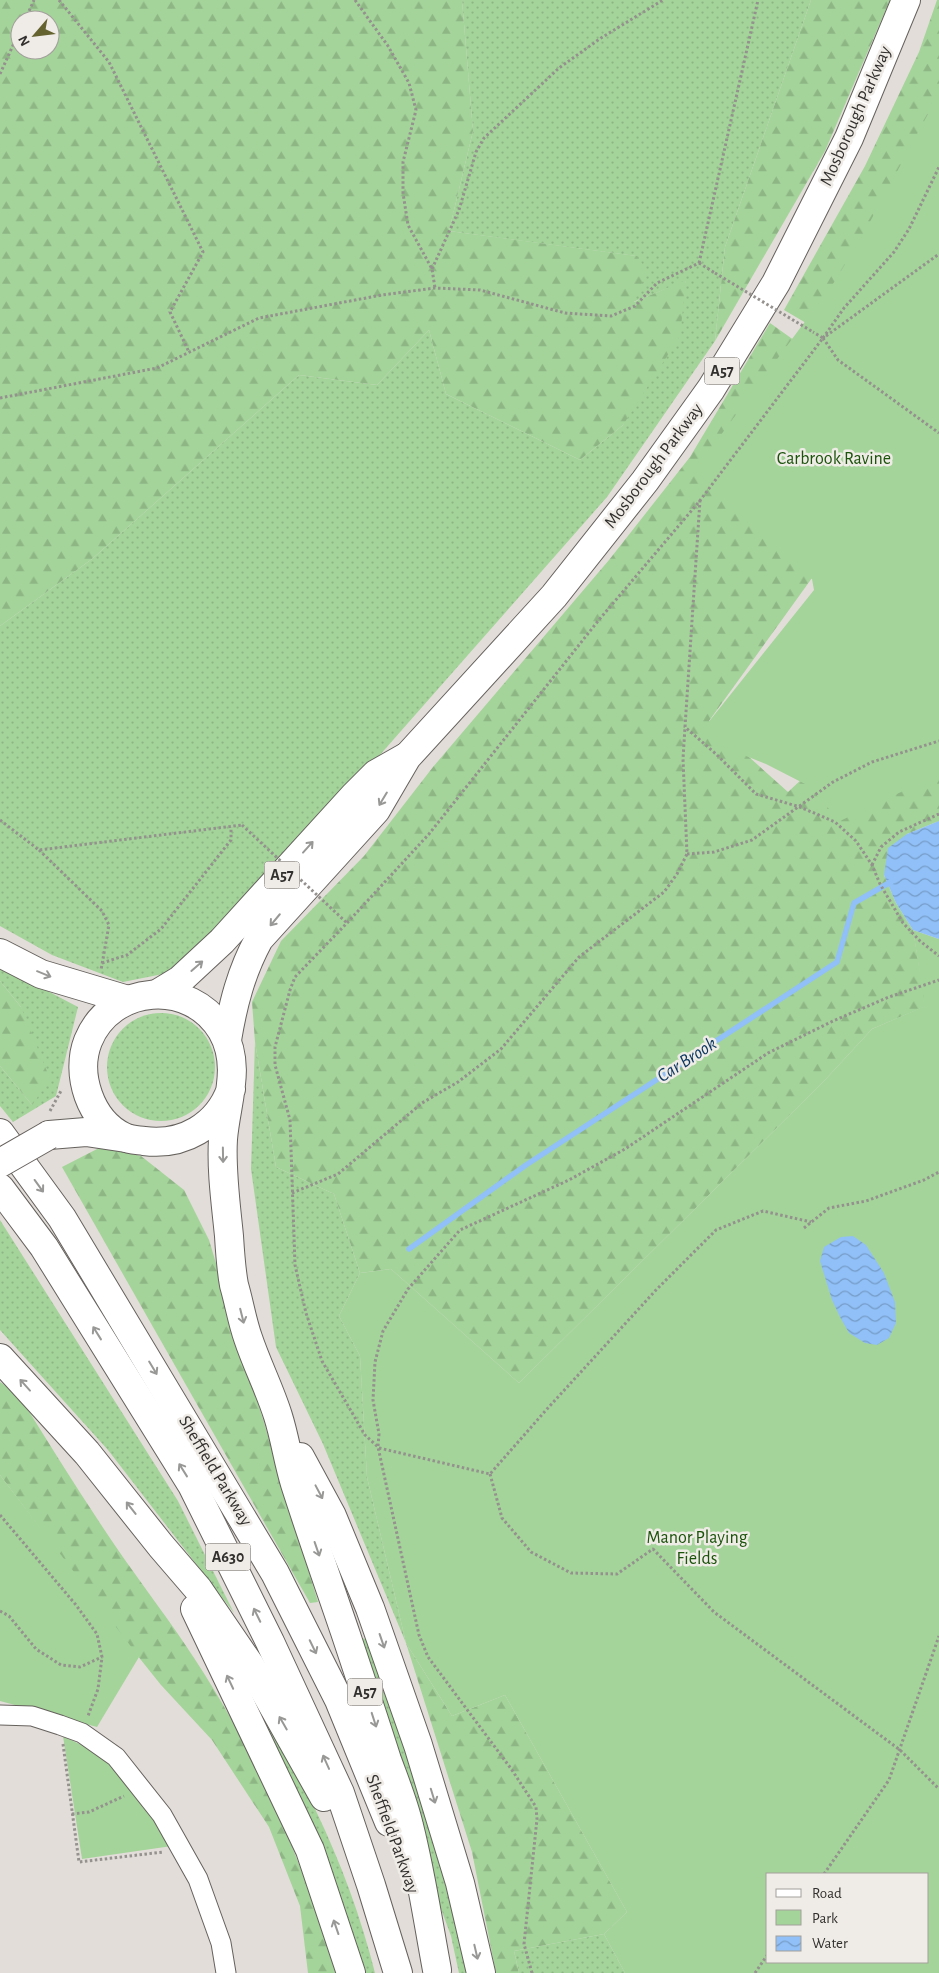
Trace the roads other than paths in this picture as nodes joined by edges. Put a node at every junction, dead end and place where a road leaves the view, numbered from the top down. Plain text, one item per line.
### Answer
1 (906, 0) edge
2 (407, 757) junction
3 (0, 953) edge
4 (157, 994) junction
5 (128, 1000) junction
6 (227, 1040) junction
7 (231, 1089) junction
8 (87, 1091) junction
9 (0, 1133) edge
10 (49, 1135) junction
11 (127, 1139) junction
12 (0, 1162) edge
13 (0, 1188) edge
14 (0, 1358) edge
15 (279, 1418) junction
16 (161, 1546) junction
17 (0, 1714) edge
18 (396, 1965) edge
19 (438, 1971) edge
20 (226, 1973) edge
21 (352, 1973) edge
22 (481, 1973) edge

1 - 2 highway, Mosborough Parkway / A57
4 -> 2 highway, Mosborough Parkway / A57
2 -> 6 highway, Mosborough Parkway / A57
3 -> 5 highway
4 - 5 highway, A57
4 - 6 highway, A57
5 - 8 highway, A57
6 - 7 highway, A57
7 - 11 highway, A57
7 -> 15 highway, A57
8 - 10 highway, A57
8 - 11 highway, A57
9 -> 19 highway, Sheffield Parkway / A630
10 - 11 highway, A57
10 - 12 highway, A57, bridge
18 -> 13 highway, Sheffield Parkway / A630
16 -> 14 highway
15 -> 19 highway, A57
15 -> 22 highway
18 -> 16 highway
21 -> 16 highway
17 - 20 street

